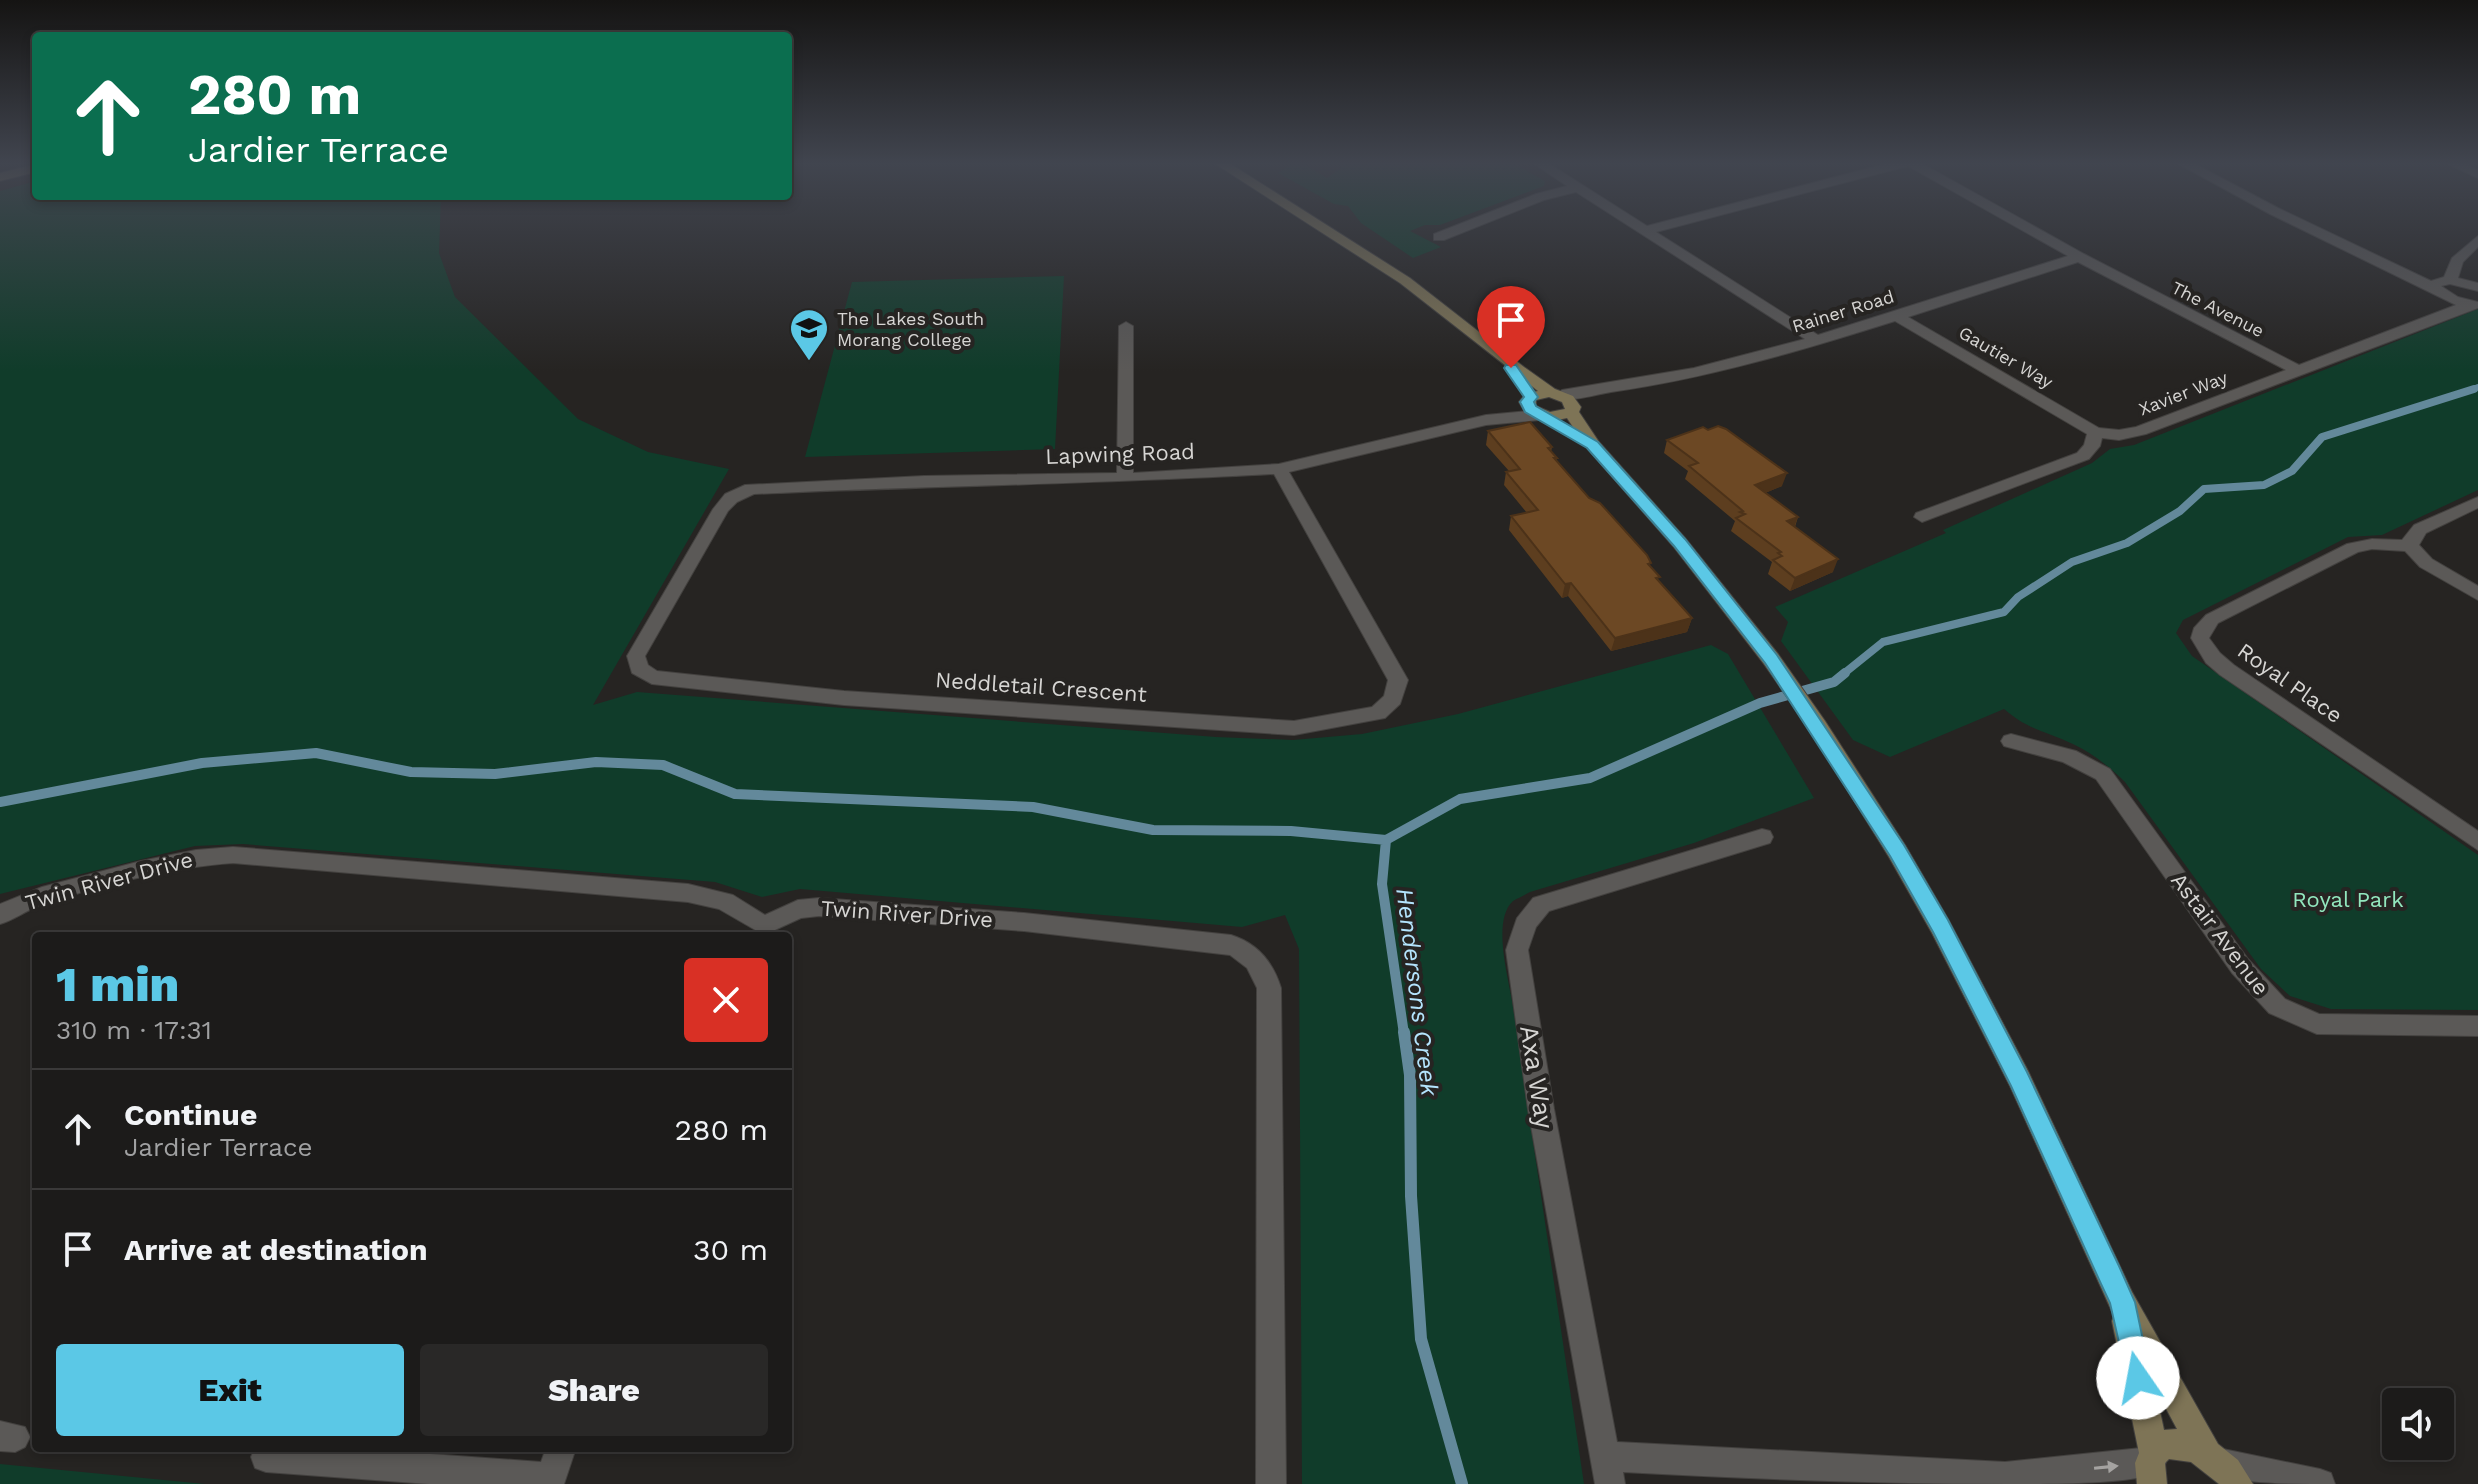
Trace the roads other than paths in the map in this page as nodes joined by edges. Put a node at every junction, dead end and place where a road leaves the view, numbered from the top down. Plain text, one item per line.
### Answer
1 (1332, 232) edge
2 (1451, 232) edge
3 (1651, 232) edge
4 (2035, 232) edge
5 (2321, 232) edge
6 (1439, 237) dead end
7 (2473, 244) edge
8 (2079, 257) junction
9 (2476, 276) edge
10 (2442, 285) junction
11 (2476, 305) edge
12 (1897, 316) junction
13 (2423, 321) junction
14 (1126, 326) dead end
15 (1819, 342) junction
16 (1511, 368) junction
17 (2298, 370) junction
18 (1529, 399) junction
19 (1564, 402) junction
20 (1544, 416) junction
21 (1486, 420) junction
22 (2095, 432) junction
23 (1593, 445) junction
24 (1279, 469) junction
25 (1125, 478) junction
26 (751, 489) joint
27 (2478, 502) edge
28 (1922, 517) dead end
29 (2410, 546) junction
30 (2478, 594) edge
31 (2011, 741) dead end
32 (1762, 837) dead end
33 (2478, 842) edge
34 (0, 915) edge
35 (758, 931) edge
36 (2478, 1026) edge
37 (2122, 1302) junction
38 (560, 1452) edge
39 (266, 1457) dead end
40 (2152, 1466) edge
41 (2222, 1466) edge
42 (1608, 1470) edge
43 (2005, 1477) junction
44 (550, 1481) edge
45 (1271, 1484) edge
46 (2035, 1484) edge
47 (2320, 1484) edge

1 - 16 street
2 - 6 street
3 - 15 street
4 - 8 street, The Avenue
5 - 10 street
7 - 9 street
7 - 10 street
8 - 12 street, Rainer Road
8 - 17 street, The Avenue
9 - 10 street
10 - 11 street
10 - 13 street
11 - 13 street, Xavier Way
12 - 15 street, Rainer Road
12 - 22 street, Gautier Way
13 - 17 street, Xavier Way
14 - 25 street
15 - 19 street, Rainer Road
16 - 18 street
16 - 19 street
17 - 22 street, Xavier Way
18 - 19 street
18 - 20 street
18 - 21 street, Lapwing Road
19 - 20 street
19 - 23 street
20 - 21 street, Lapwing Road
20 - 23 street
21 - 24 street, Lapwing Road
22 - 28 street
23 - 37 street
24 - 25 street, Lapwing Road
24 - 26 street, Neddletail Crescent
25 - 26 street, Lapwing Road
27 - 29 street
29 - 30 street
29 - 33 street, Royal Place
31 - 36 street, Astair Avenue
32 - 42 street, Axa Way
34 - 35 street, Twin River Drive
35 - 45 street, Twin River Drive
37 - 40 street
37 - 41 street
38 - 44 street
39 - 44 street
40 - 41 street
43 -> 40 street
41 - 47 street
42 - 43 street
43 - 46 street

